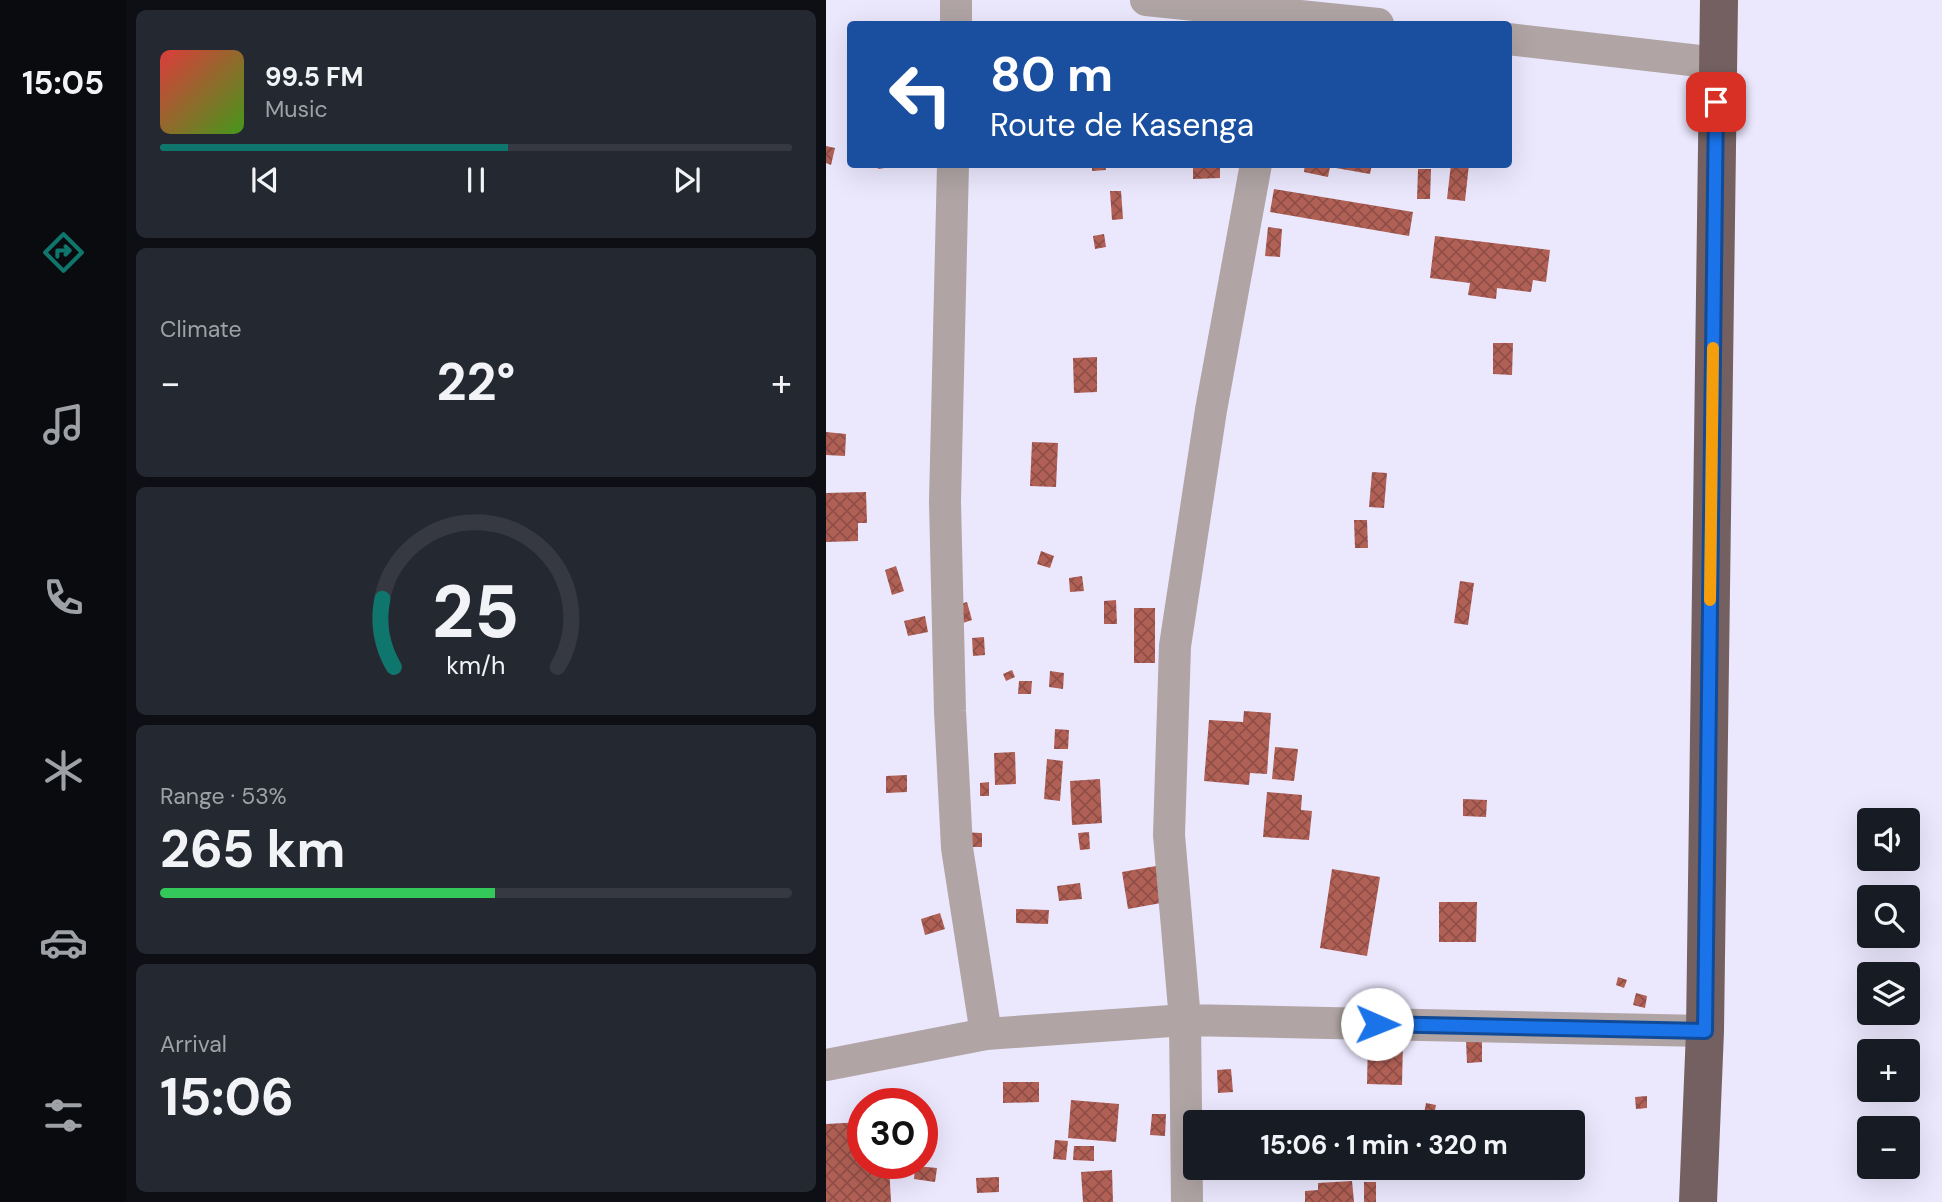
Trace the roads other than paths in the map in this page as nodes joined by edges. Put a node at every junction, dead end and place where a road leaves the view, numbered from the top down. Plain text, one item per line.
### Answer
1 (956, 0) edge
2 (1146, 0) edge
3 (1718, 0) edge
4 (1272, 19) edge
5 (956, 21) edge
6 (1314, 21) edge
7 (1512, 39) edge
8 (1717, 63) junction
9 (953, 168) edge
10 (1255, 168) edge
11 (1185, 1020) junction
12 (1705, 1031) junction
13 (986, 1034) junction
14 (826, 1065) edge
15 (1187, 1202) edge
16 (1698, 1202) edge

1 - 5 street
2 - 4 street
3 - 8 highway
4 - 6 street
7 - 8 street
8 - 12 highway
9 - 13 street
10 - 11 street
11 - 12 street
11 - 13 street
11 - 15 street
12 - 16 highway
13 - 14 street

